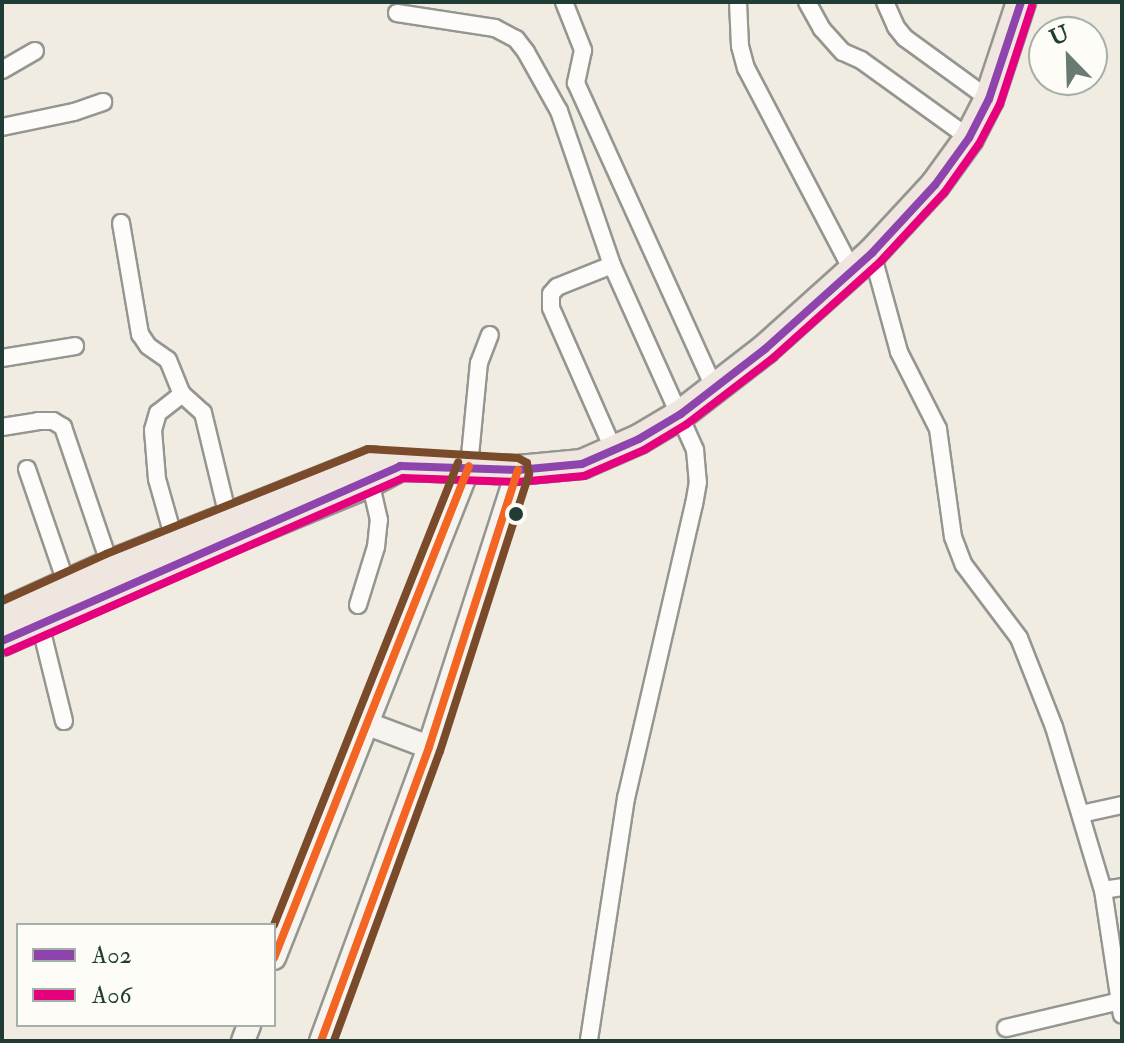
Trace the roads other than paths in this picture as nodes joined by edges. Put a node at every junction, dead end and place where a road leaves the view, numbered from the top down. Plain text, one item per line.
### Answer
1 (564, 2) edge
2 (738, 2) edge
3 (807, 2) edge
4 (885, 2) edge
5 (1021, 2) edge
6 (397, 13) dead end
7 (35, 51) dead end
8 (2, 70) edge
9 (989, 99) junction
10 (103, 102) dead end
11 (2, 127) edge
12 (969, 138) junction
13 (121, 223) dead end
14 (862, 262) junction
15 (612, 265) junction
16 (490, 335) dead end
17 (75, 346) dead end
18 (2, 358) edge
19 (715, 389) junction
20 (182, 394) junction
21 (681, 414) junction
22 (2, 427) edge
23 (614, 451) junction
24 (400, 466) junction
25 (469, 466) junction
26 (27, 469) dead end
27 (518, 470) junction
28 (370, 482) junction
29 (228, 516) junction
30 (174, 539) junction
31 (110, 565) junction
32 (67, 585) junction
33 (358, 605) dead end
34 (2, 614) edge
35 (40, 624) junction
36 (2, 641) edge
37 (64, 721) dead end
38 (368, 724) junction
39 (429, 747) junction
40 (1122, 805) edge
41 (1081, 814) junction
42 (1122, 887) edge
43 (1103, 890) junction
44 (276, 953) edge
45 (1118, 956) edge
46 (1121, 1008) edge
47 (1006, 1028) dead end
48 (321, 1041) edge
49 (589, 1041) edge

1 - 19 street
2 - 14 street
3 - 12 street
4 - 9 street
5 - 9 highway
6 - 15 street
7 - 8 street
9 - 12 highway
10 - 11 street
12 - 14 highway
13 - 20 street
14 - 19 highway
14 - 41 street
15 - 21 street
15 - 23 street
16 - 25 street
17 - 18 street
19 - 21 highway
20 - 29 street
20 - 30 street
21 - 23 highway
21 - 49 street
22 - 31 street
23 - 27 highway
24 - 25 highway
24 - 28 highway
24 - 29 highway
25 - 27 highway
25 - 38 main road
26 - 32 street
27 - 39 main road
28 - 33 street
28 - 35 highway
29 - 30 highway
30 - 31 highway
31 - 32 highway
32 - 34 highway
35 - 36 highway
35 - 37 street
38 - 39 main road
38 - 44 main road
39 - 48 main road
40 - 41 street
41 - 43 street
42 - 43 street
43 - 45 street
45 - 46 street
46 - 47 street

